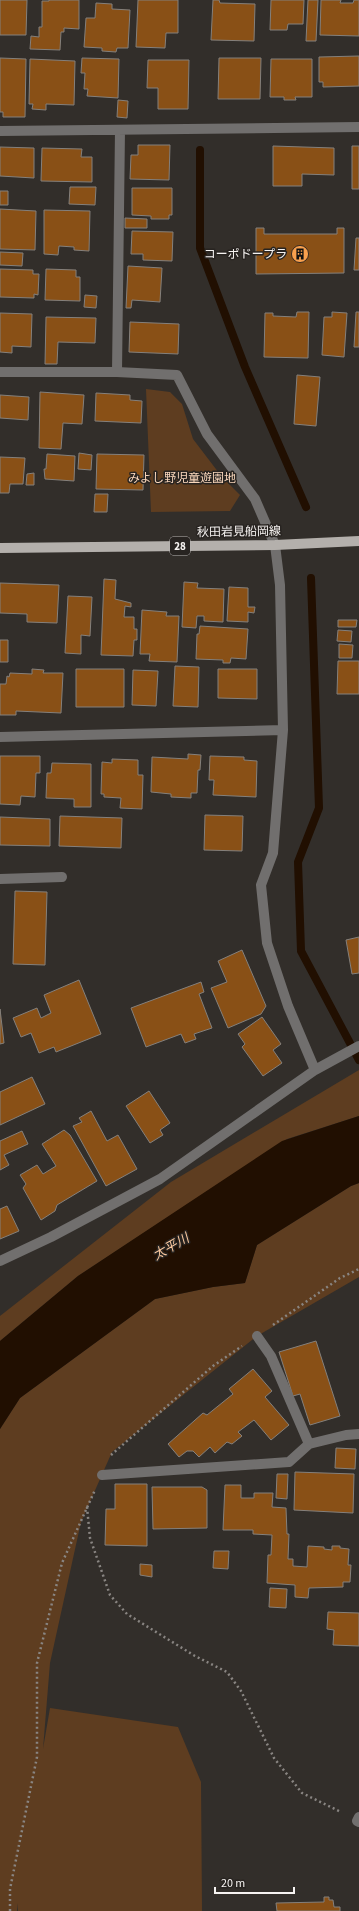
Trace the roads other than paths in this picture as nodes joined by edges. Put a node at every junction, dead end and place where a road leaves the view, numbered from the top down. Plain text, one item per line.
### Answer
1 (359, 128) edge
2 (120, 130) junction
3 (0, 131) edge
4 (0, 372) edge
5 (117, 372) junction
6 (359, 541) edge
7 (275, 545) junction
8 (0, 548) edge
9 (283, 730) junction
10 (0, 737) edge
11 (62, 876) dead end
12 (0, 879) edge
13 (359, 1046) edge
14 (315, 1070) junction
15 (0, 1261) edge
16 (257, 1336) road end
17 (359, 1434) edge
18 (309, 1444) junction
19 (102, 1475) road end

1 - 2 street
2 - 3 street
2 - 5 street
4 - 5 street
5 - 7 street
6 - 7 main road, 秋田岩見船岡線 / 28
7 - 8 main road, 秋田岩見船岡線 / 28
7 - 9 street
9 - 10 street
9 - 14 street
11 - 12 street
13 - 14 street
14 - 15 street
16 - 18 street
17 - 18 street
18 - 19 street

